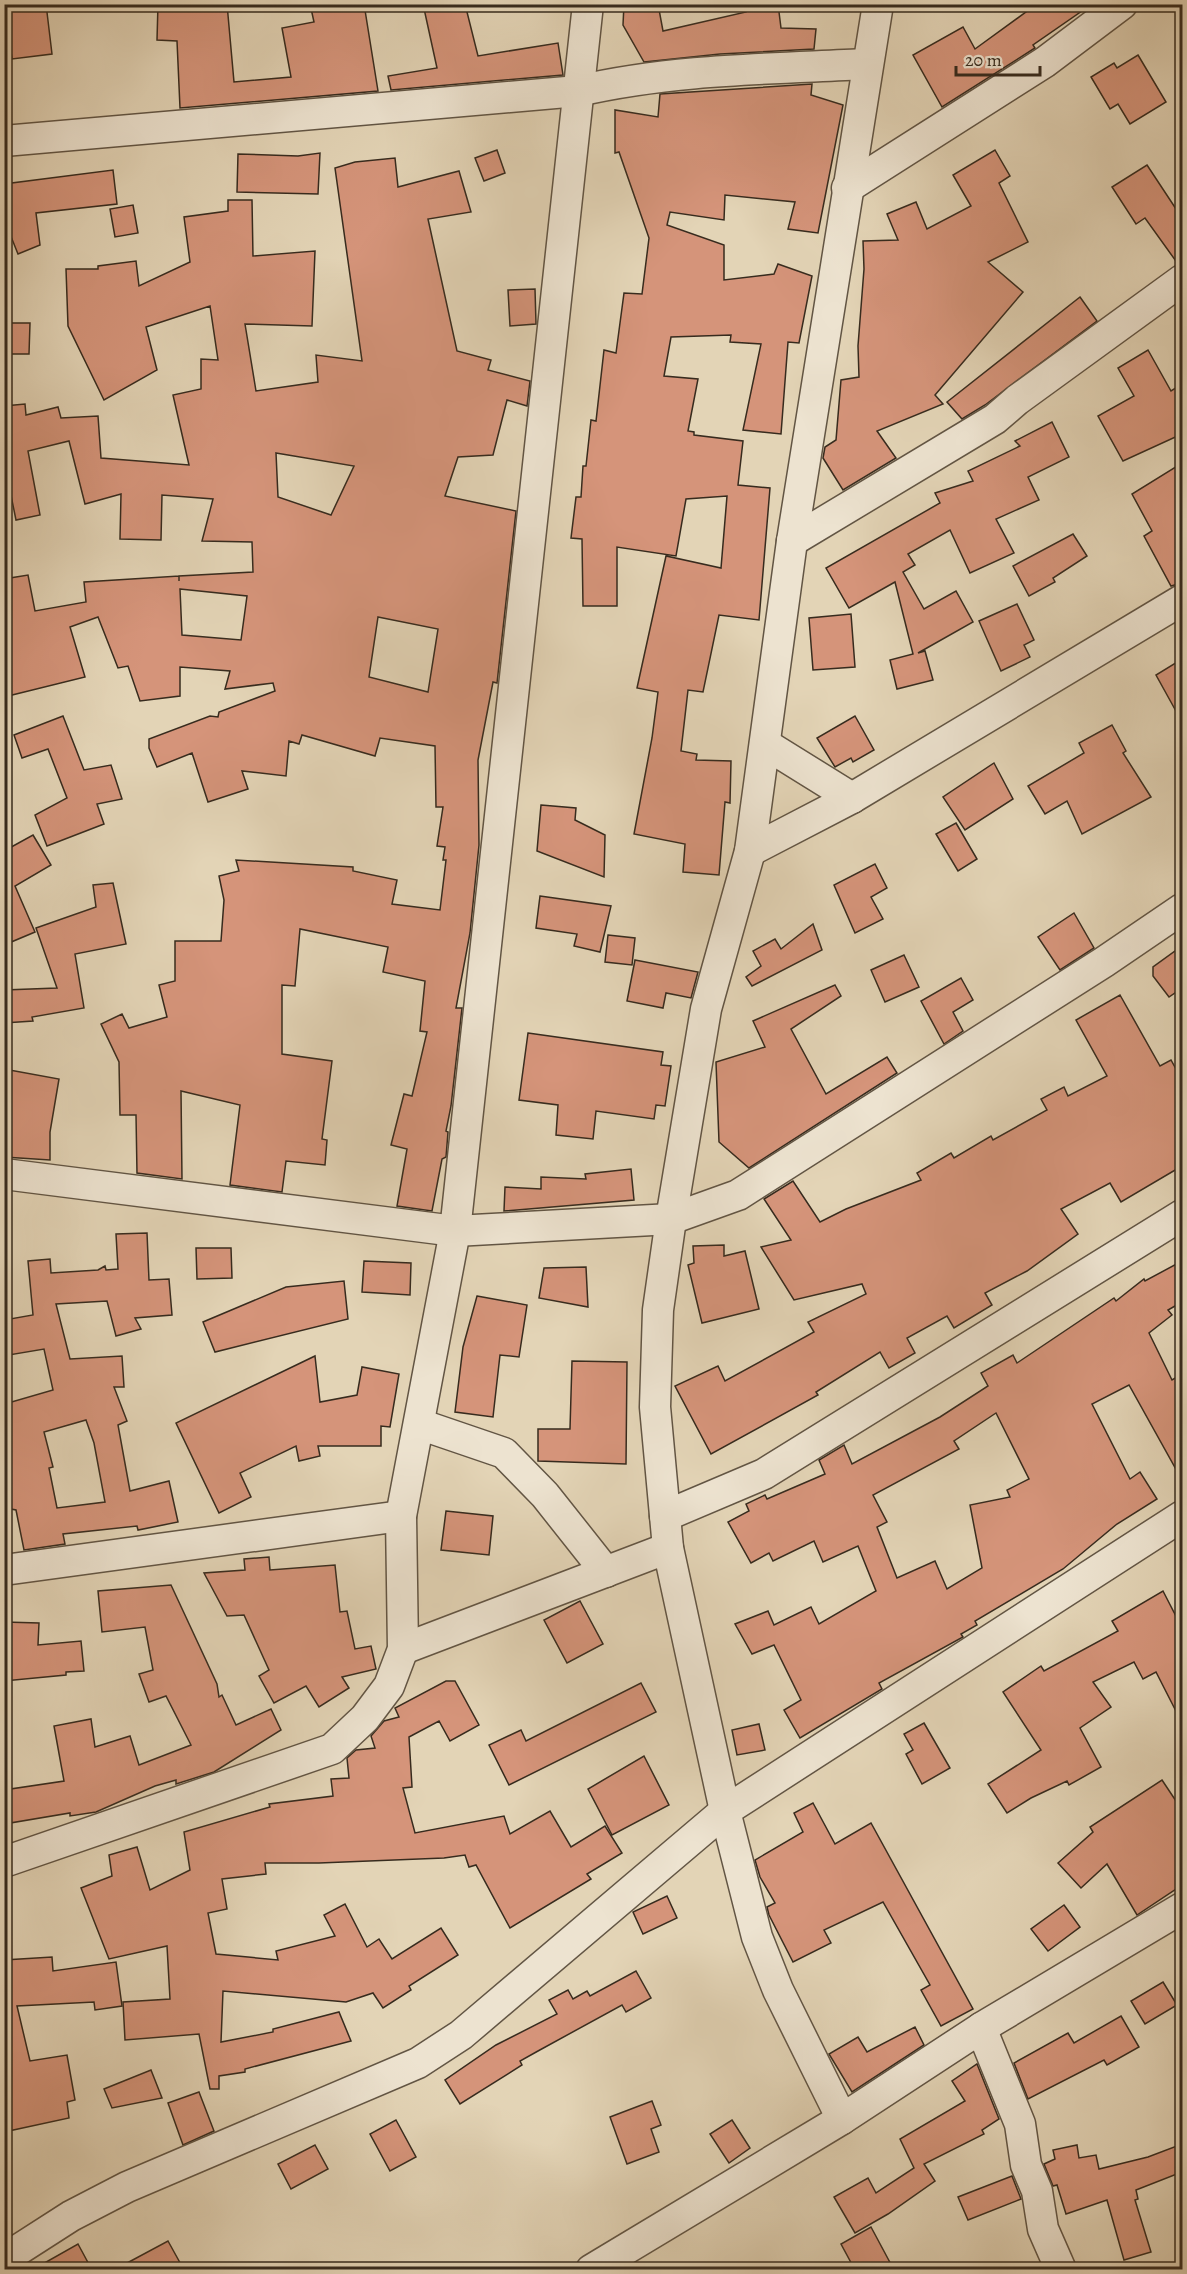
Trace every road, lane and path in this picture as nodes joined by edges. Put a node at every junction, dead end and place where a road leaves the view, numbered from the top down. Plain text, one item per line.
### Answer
1 (588, 4) edge
2 (878, 4) edge
3 (1122, 4) edge
4 (867, 64) junction
5 (578, 91) junction
6 (4, 141) edge
7 (847, 188) junction
8 (1182, 280) edge
9 (792, 541) junction
10 (1182, 600) edge
11 (765, 744) junction
12 (852, 798) junction
13 (750, 851) junction
14 (1182, 909) edge
15 (4, 1174) edge
16 (1182, 1215) edge
17 (671, 1219) junction
18 (455, 1231) junction
19 (419, 1424) junction
20 (401, 1516) junction
21 (665, 1516) junction
22 (1182, 1516) edge
23 (668, 1548) junction
24 (4, 1570) edge
25 (606, 1572) junction
26 (403, 1649) junction
27 (725, 1811) junction
28 (4, 1862) edge
29 (1182, 1908) edge
30 (981, 2028) junction
31 (842, 2118) junction
32 (4, 2259) edge
33 (591, 2270) edge
34 (1060, 2270) edge

1 - 5 street
2 - 4 street
3 - 7 street
4 - 5 street
4 - 7 street
5 - 6 street
5 - 18 street
7 - 9 street
8 - 9 street
9 - 11 street
10 - 12 street
11 - 12 street
11 - 13 street
12 - 13 street
13 - 17 street
14 - 17 street
15 - 18 street
16 - 21 street
17 - 18 street
17 - 21 street
18 - 19 street
19 - 20 street
19 - 25 street
20 - 24 street
20 - 26 street
21 - 23 street
22 - 27 street
23 - 25 street
23 - 27 street
25 - 26 street
26 - 28 street
27 - 31 street
27 - 32 street
29 - 30 street
30 - 31 street
30 - 34 street
31 - 33 street

